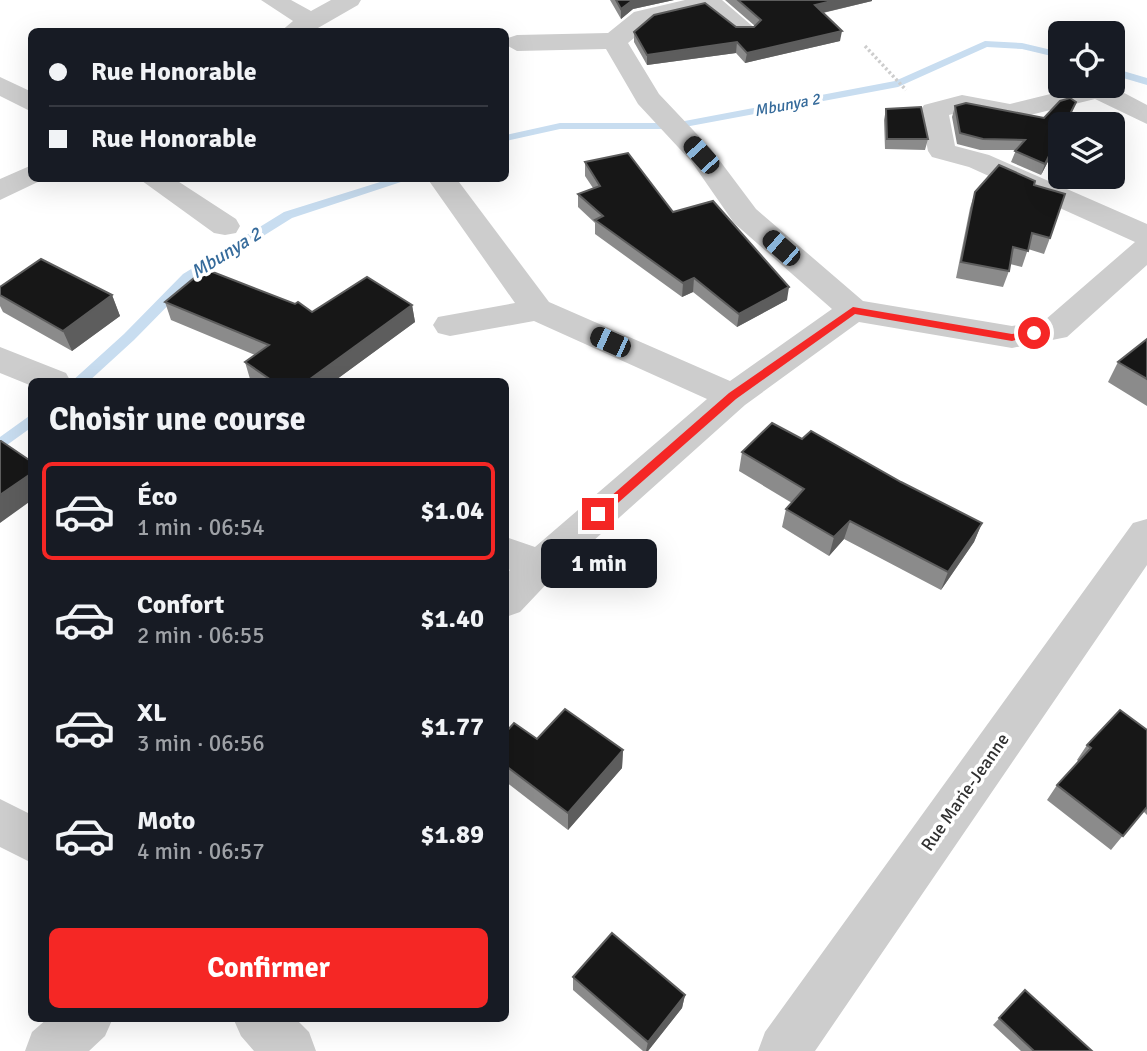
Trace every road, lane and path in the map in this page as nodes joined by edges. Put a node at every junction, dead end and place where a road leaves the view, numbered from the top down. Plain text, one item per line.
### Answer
1 (273, 0) edge
2 (349, 0) edge
3 (708, 1) edge
4 (302, 26) edge
5 (744, 30) edge
6 (614, 41) junction
7 (517, 43) dead end
8 (864, 46) dead end
9 (0, 85) edge
10 (28, 102) edge
11 (934, 111) junction
12 (1147, 116) edge
13 (28, 176) edge
14 (158, 182) edge
15 (444, 182) edge
16 (0, 191) edge
17 (226, 226) dead end
18 (1147, 236) edge
19 (1147, 248) edge
20 (537, 310) junction
21 (853, 310) junction
22 (450, 325) dead end
23 (0, 359) edge
24 (45, 378) edge
25 (733, 396) junction
26 (1141, 554) edge
27 (523, 558) edge
28 (509, 593) edge
29 (0, 821) edge
30 (28, 838) edge
31 (83, 1022) edge
32 (263, 1022) edge
33 (51, 1051) edge
34 (290, 1051) edge
35 (784, 1051) edge

1 - 4 street
2 - 4 street
3 - 5 street
3 - 6 street
6 - 7 street
6 - 21 street
8 - 11 path
9 - 10 street
11 - 12 street
11 - 18 street
13 - 16 street
14 - 17 street
15 - 20 street
19 - 21 street
20 - 22 street
20 - 25 street
21 - 25 street
23 - 24 street
25 - 27 street
26 - 35 street, Rue Marie-Jeanne
27 - 28 street
29 - 30 street
31 - 33 street
32 - 34 street

